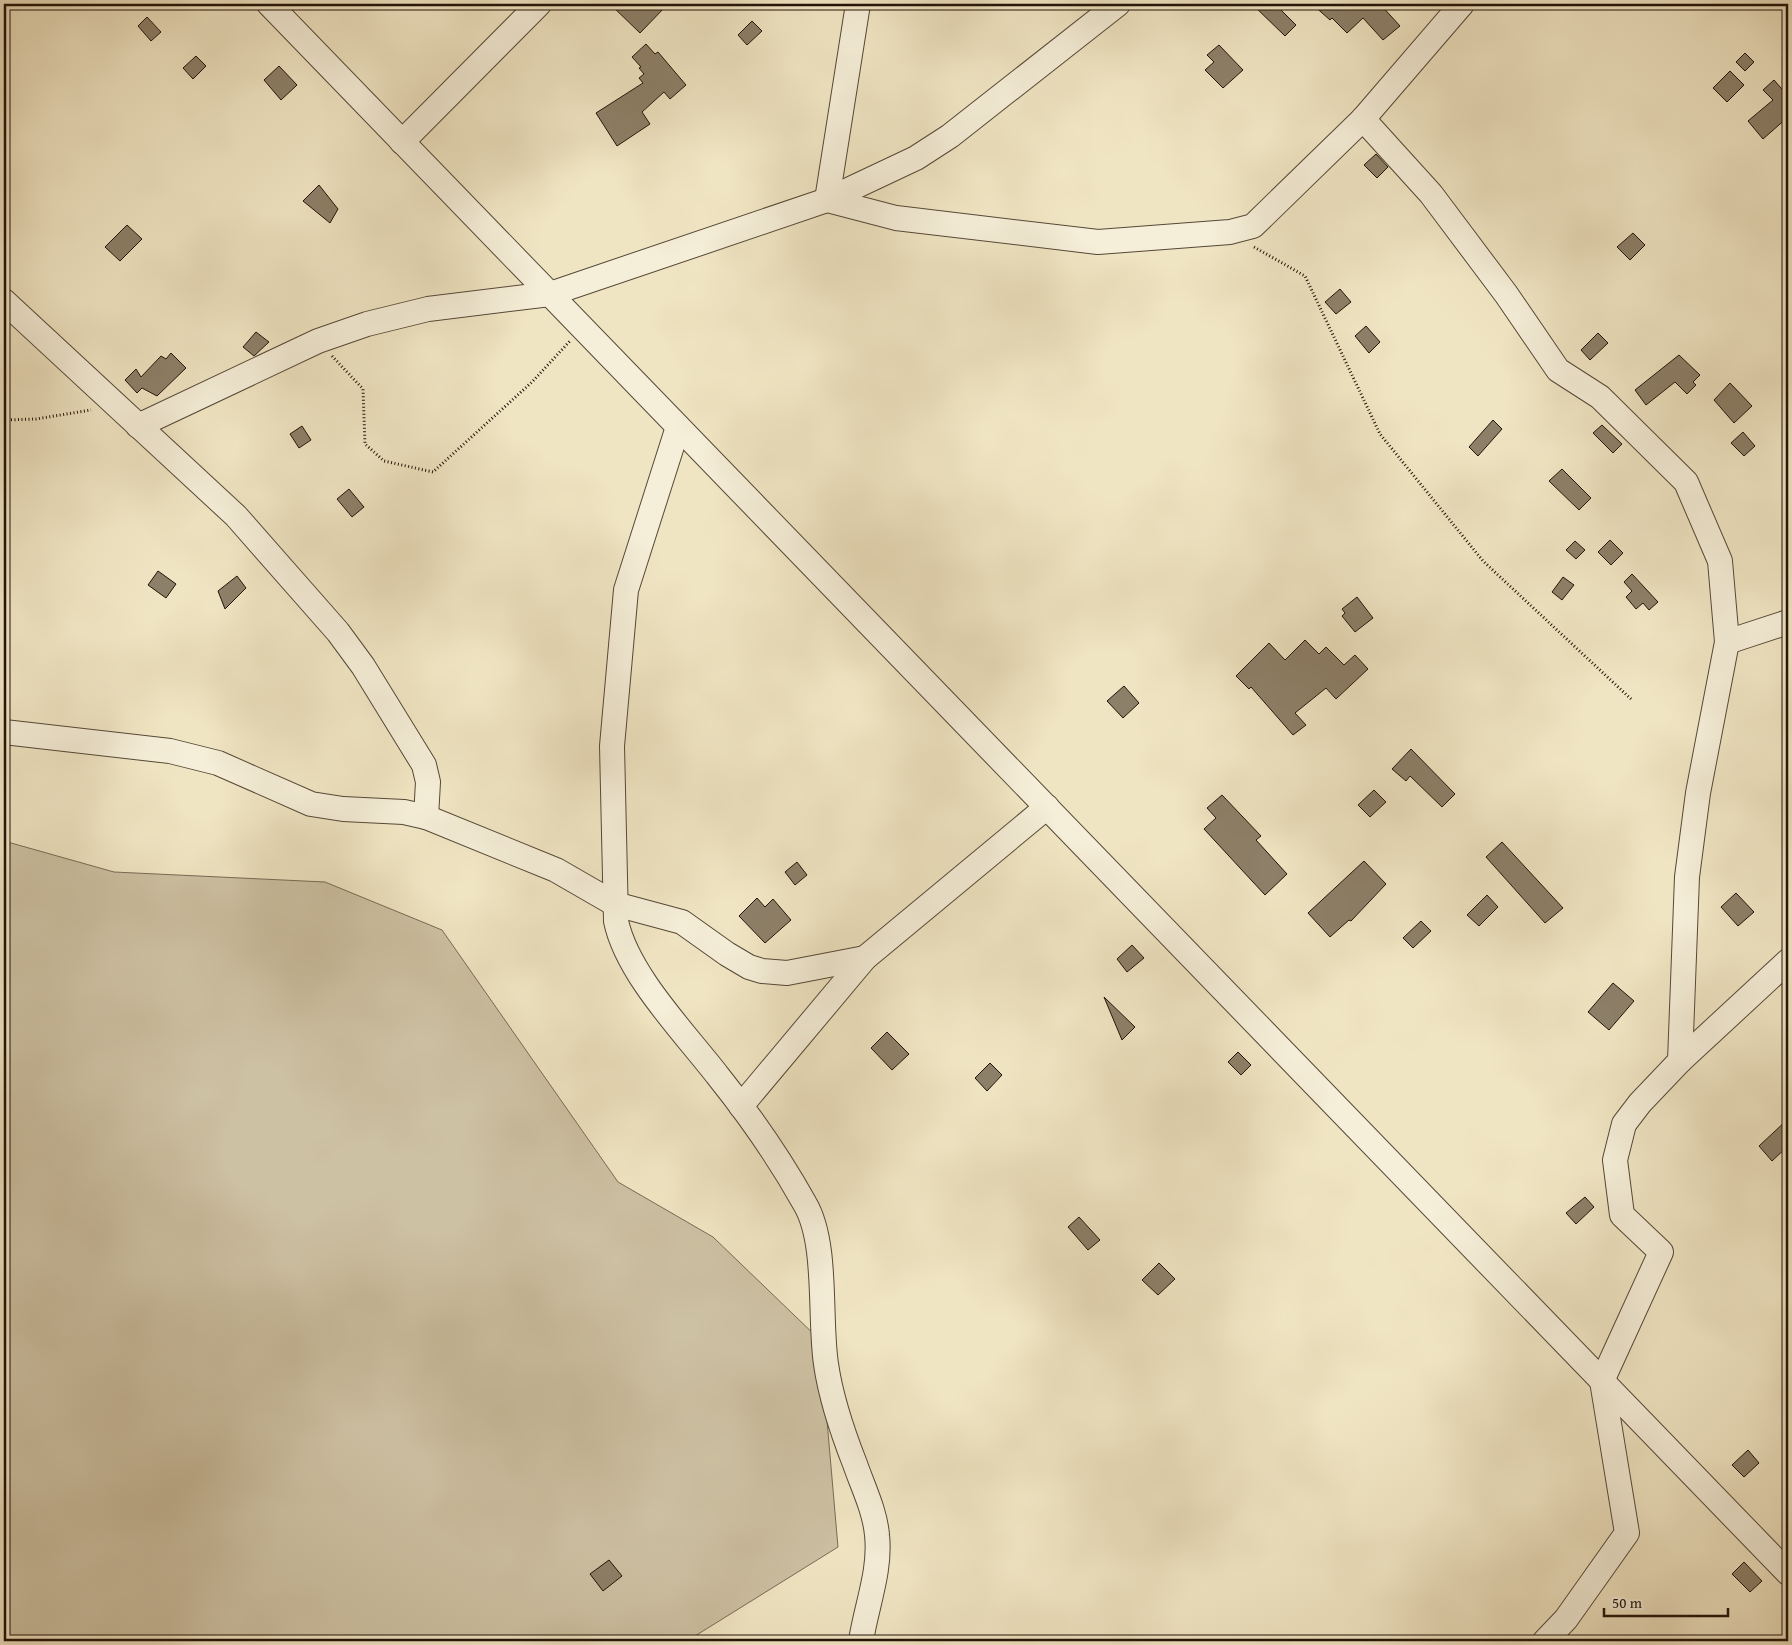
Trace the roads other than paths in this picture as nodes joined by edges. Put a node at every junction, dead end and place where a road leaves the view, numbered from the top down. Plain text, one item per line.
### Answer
1 (269, 4) edge
2 (539, 4) edge
3 (858, 4) edge
4 (1118, 4) edge
5 (1462, 4) edge
6 (1363, 119) junction
7 (402, 142) junction
8 (827, 200) junction
9 (550, 294) junction
10 (4, 301) edge
11 (138, 426) junction
12 (678, 427) junction
13 (1788, 622) edge
14 (1727, 642) junction
15 (4, 732) edge
16 (1047, 807) junction
17 (426, 817) junction
18 (615, 904) junction
19 (865, 958) junction
20 (1788, 961) edge
21 (1680, 1062) junction
22 (741, 1106) junction
23 (1602, 1380) junction
24 (1788, 1573) edge
25 (861, 1641) edge
26 (1545, 1641) edge

1 - 7 street
2 - 7 street
3 - 8 street
4 - 8 street
5 - 6 street
6 - 8 street
6 - 14 street
7 - 9 street
8 - 9 street
9 - 11 street
9 - 12 street
10 - 11 street
11 - 17 street
12 - 16 street
12 - 18 street
13 - 14 street
14 - 21 street
15 - 17 street
16 - 19 street
16 - 23 street
17 - 18 street
18 - 19 street
18 - 22 street
19 - 22 street
20 - 21 street
21 - 23 street
22 - 25 street
23 - 24 street
23 - 26 street

